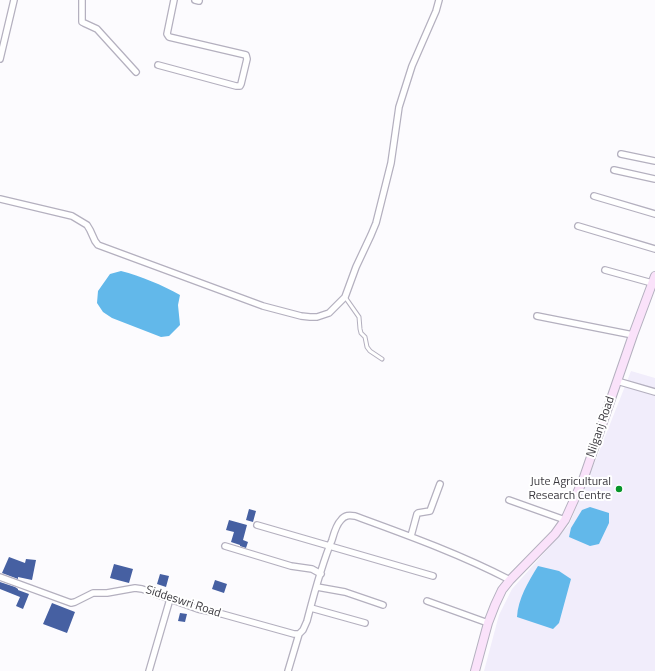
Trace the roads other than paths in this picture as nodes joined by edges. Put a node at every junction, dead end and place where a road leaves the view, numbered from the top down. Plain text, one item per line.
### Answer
1 (14, 0) edge
2 (82, 0) edge
3 (174, 0) edge
4 (439, 0) edge
5 (0, 59) edge
6 (158, 65) dead end
7 (136, 72) dead end
8 (621, 154) dead end
9 (655, 161) edge
10 (614, 170) dead end
11 (655, 179) edge
12 (594, 196) dead end
13 (0, 199) edge
14 (655, 214) edge
15 (578, 226) dead end
16 (655, 249) edge
17 (605, 270) dead end
18 (654, 279) edge
19 (345, 298) junction
20 (537, 316) dead end
21 (633, 335) junction
22 (382, 359) dead end
23 (616, 381) junction
24 (655, 392) edge
25 (440, 484) dead end
26 (509, 500) dead end
27 (565, 520) junction
28 (257, 525) dead end
29 (411, 536) junction
30 (225, 546) dead end
31 (329, 547) junction
32 (321, 574) junction
33 (0, 576) edge
34 (433, 576) dead end
35 (510, 580) junction
36 (317, 587) junction
37 (170, 599) junction
38 (427, 601) dead end
39 (383, 605) dead end
40 (311, 608) junction
41 (365, 623) dead end
42 (488, 623) junction
43 (299, 634) junction
44 (148, 671) edge
45 (288, 671) edge
46 (475, 671) edge

1 - 5 street
2 - 7 street
3 - 6 street
4 - 19 street
8 - 9 street
10 - 11 street
12 - 14 street
13 - 19 street
15 - 16 street
17 - 18 street
18 - 21 street, Nilganj Road
19 - 22 lane
20 - 21 street
21 - 23 street, Nilganj Road
23 - 24 street
23 - 27 street, Nilganj Road
25 - 29 street
26 - 27 street
27 - 35 street, Nilganj Road
28 - 31 street
29 - 31 street
29 - 35 street
30 - 32 street
31 - 32 street
31 - 34 street
32 - 36 street
33 - 37 street, Siddeswri Road
35 - 42 street, Nilganj Road
36 - 39 street
36 - 40 street
37 - 43 street, Siddeswri Road
37 - 44 street
38 - 42 street
40 - 41 street
40 - 43 street
42 - 46 street, Nilganj Road
43 - 45 street

